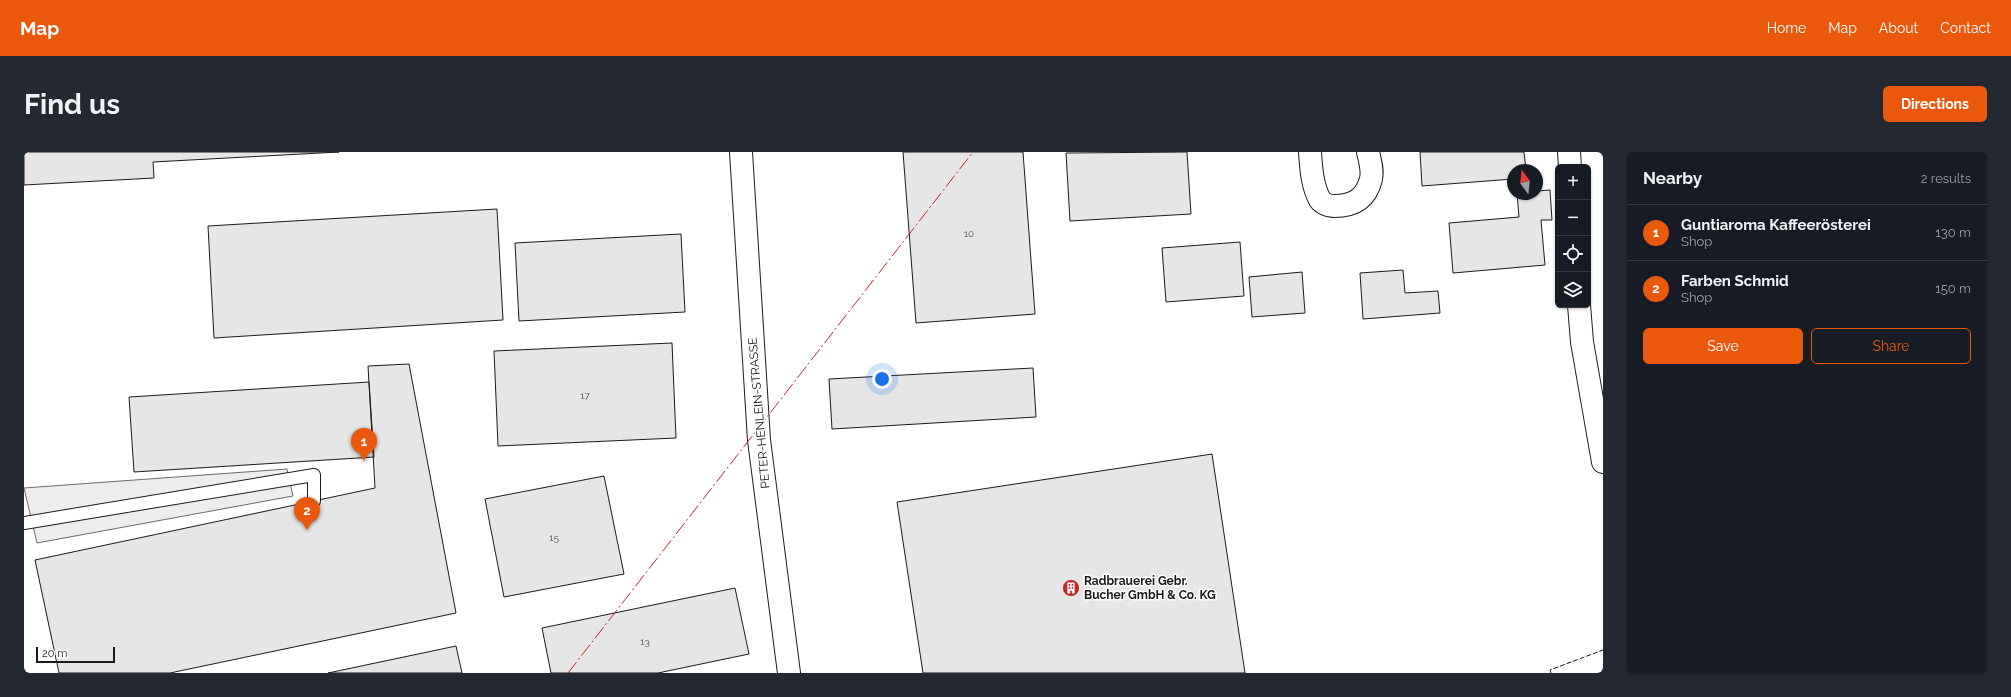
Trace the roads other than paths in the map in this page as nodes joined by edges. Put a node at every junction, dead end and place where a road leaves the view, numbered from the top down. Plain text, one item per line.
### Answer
1 (741, 152) edge
2 (1310, 152) edge
3 (1368, 152) edge
4 (1569, 152) edge
5 (1570, 164) edge
6 (1579, 308) edge
7 (1603, 462) edge
8 (314, 501) dead end
9 (24, 523) edge
10 (789, 673) edge

1 - 10 street, PETER-HENLEIN-STRASSE
2 - 3 street
4 - 5 street
6 - 7 street
8 - 9 lane

